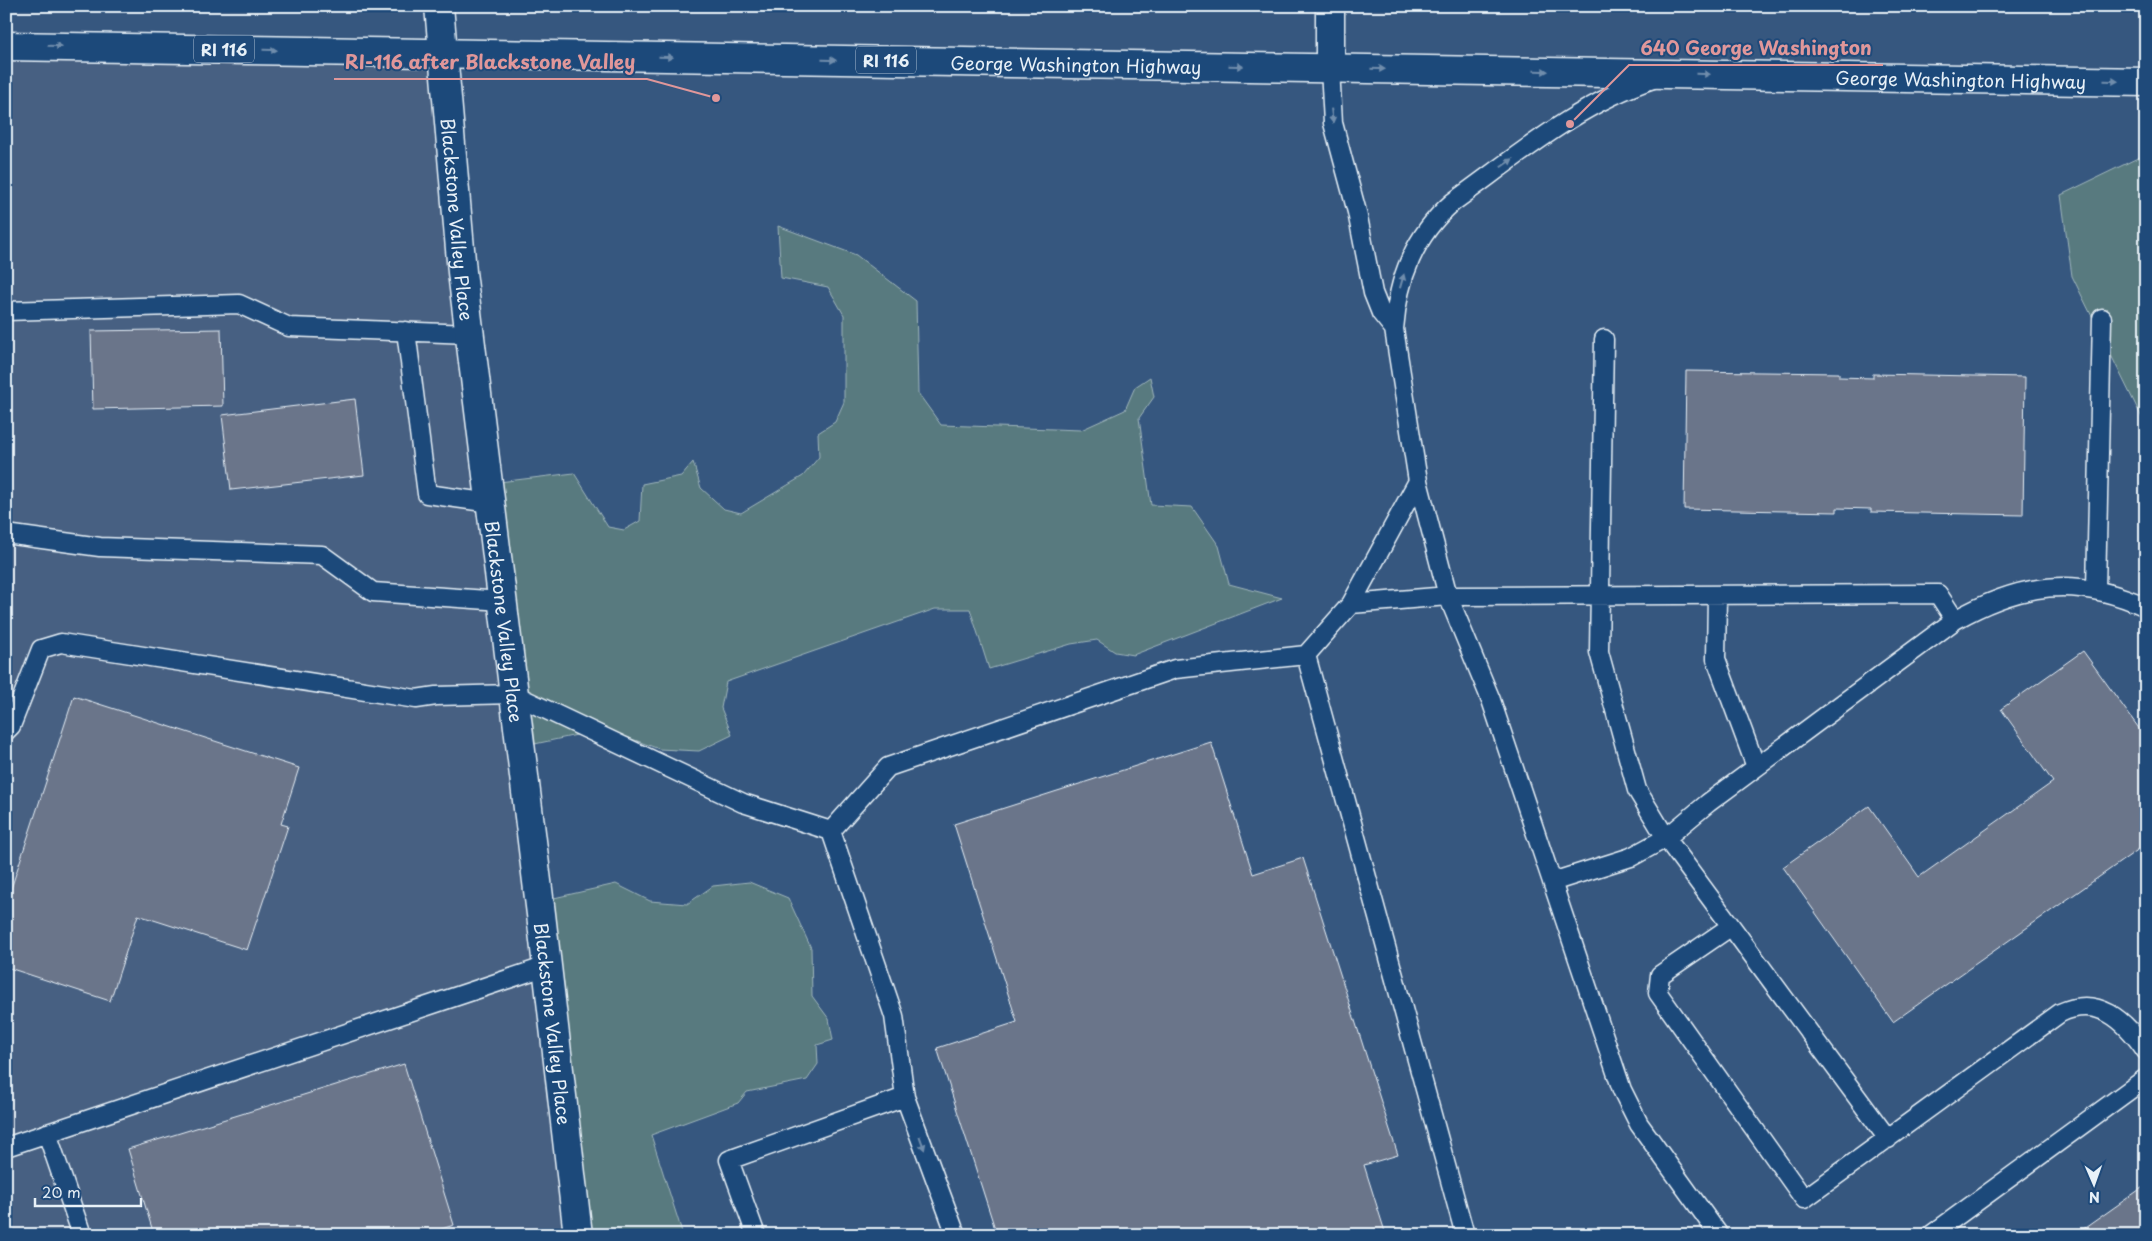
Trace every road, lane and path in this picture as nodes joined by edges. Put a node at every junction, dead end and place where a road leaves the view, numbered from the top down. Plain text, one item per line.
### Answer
1 (439, 6) edge
2 (1330, 6) edge
3 (6, 46) edge
4 (442, 53) junction
5 (1330, 68) junction
6 (1670, 74) junction
7 (2146, 82) edge
8 (6, 311) edge
9 (2102, 318) dead end
10 (1394, 329) junction
11 (406, 331) junction
12 (470, 334) junction
13 (1604, 339) dead end
14 (1418, 481) junction
15 (491, 503) junction
16 (6, 534) edge
17 (2096, 589) junction
18 (1717, 595) junction
19 (1448, 596) junction
20 (1600, 596) junction
21 (502, 601) junction
22 (1351, 604) junction
23 (2146, 607) edge
24 (1955, 620) junction
25 (1306, 655) junction
26 (513, 694) junction
27 (6, 732) edge
28 (1756, 767) junction
29 (831, 831) junction
30 (1666, 838) junction
31 (1552, 882) junction
32 (1730, 927) junction
33 (547, 966) junction
34 (2146, 1051) edge
35 (2146, 1078) edge
36 (905, 1097) junction
37 (47, 1133) junction
38 (1888, 1139) junction
39 (6, 1147) edge
40 (82, 1235) edge
41 (578, 1235) edge
42 (756, 1235) edge
43 (956, 1235) edge
44 (1465, 1235) edge
45 (1719, 1235) edge
46 (1931, 1235) edge

1 - 4 main road, Blackstone Valley Place
2 - 5 main road
3 -> 4 main road, George Washington Highway / RI 116
4 -> 5 main road, George Washington Highway / RI 116
4 - 12 main road, Blackstone Valley Place
5 -> 6 main road, George Washington Highway / RI 116
5 -> 10 lane
6 -> 7 main road, George Washington Highway / RI 116
10 -> 6 lane
8 - 11 lane
9 - 17 lane
10 - 14 lane
11 - 12 lane
11 - 15 lane
12 - 15 main road, Blackstone Valley Place
13 - 20 lane
14 - 19 lane
14 - 22 lane
15 - 21 main road, Blackstone Valley Place
16 - 21 lane
17 - 23 lane
17 - 24 lane
18 - 20 lane
18 - 24 lane
18 - 28 lane
19 - 20 lane
19 - 22 lane
19 - 31 lane
20 - 30 lane
21 - 26 main road, Blackstone Valley Place
22 - 25 lane
24 - 28 lane
25 - 29 lane
25 - 44 lane
26 - 27 lane
26 - 29 lane
26 - 33 main road, Blackstone Valley Place
28 - 30 lane
29 - 36 lane
30 - 31 lane
30 - 32 lane
31 - 45 lane
32 - 38 lane
32 - 38 lane
33 - 37 lane
33 - 41 main road, Blackstone Valley Place
34 - 38 lane
35 - 46 lane
36 - 42 lane
36 -> 43 lane
37 - 39 lane
37 - 40 lane

